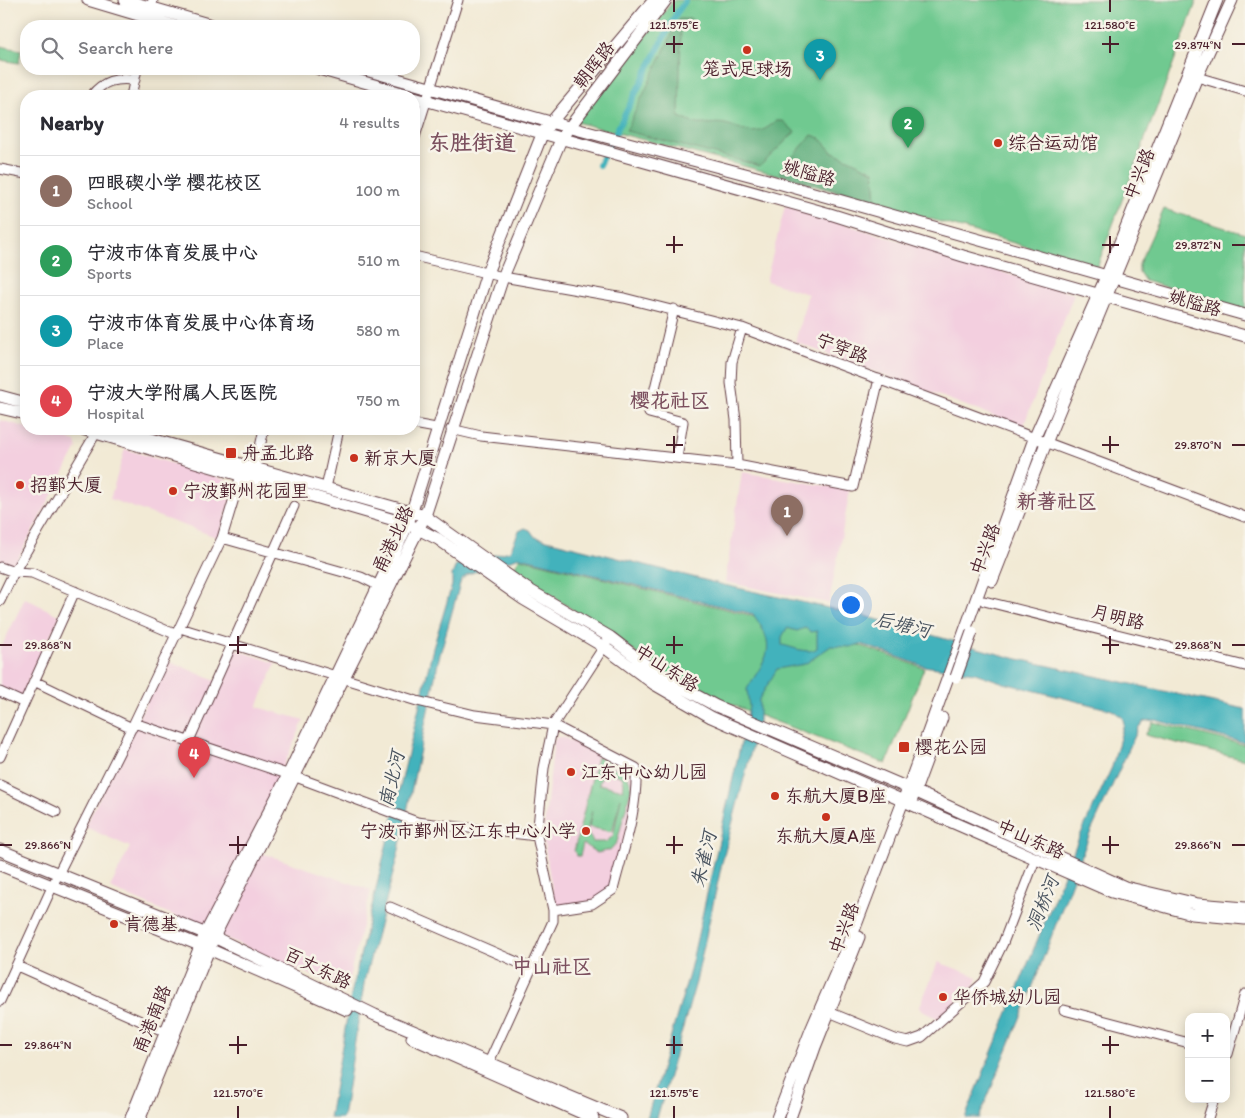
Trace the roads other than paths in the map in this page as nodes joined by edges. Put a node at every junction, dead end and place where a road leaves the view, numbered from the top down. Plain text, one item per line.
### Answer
1 (88, 0) edge
2 (125, 0) edge
3 (458, 0) edge
4 (654, 0) edge
5 (666, 0) edge
6 (1217, 0) edge
7 (1232, 0) edge
8 (149, 13) edge
9 (163, 20) edge
10 (185, 20) edge
11 (136, 75) edge
12 (339, 75) edge
13 (383, 75) edge
14 (1197, 77) junction
15 (135, 80) junction
16 (429, 88) junction
17 (97, 90) edge
18 (132, 90) edge
19 (390, 90) edge
20 (1245, 91) edge
21 (420, 96) edge
22 (420, 99) edge
23 (550, 122) junction
24 (543, 132) junction
25 (565, 132) junction
26 (0, 169) edge
27 (20, 173) edge
28 (420, 257) edge
29 (486, 273) junction
30 (503, 277) junction
31 (1111, 278) junction
32 (1103, 295) junction
33 (674, 310) junction
34 (1245, 315) edge
35 (742, 328) junction
36 (1245, 336) edge
37 (879, 379) junction
38 (0, 396) edge
39 (20, 401) edge
40 (0, 408) edge
41 (20, 413) edge
42 (420, 425) edge
43 (436, 428) junction
44 (452, 429) junction
45 (94, 435) edge
46 (106, 435) edge
47 (137, 435) edge
48 (263, 435) edge
49 (338, 435) edge
50 (1034, 439) junction
51 (1046, 443) junction
52 (677, 458) junction
53 (737, 465) junction
54 (255, 469) junction
55 (242, 475) junction
56 (326, 488) junction
57 (294, 506) dead end
58 (411, 511) junction
59 (425, 516) junction
60 (1245, 517) edge
61 (408, 524) junction
62 (419, 529) junction
63 (222, 538) junction
64 (273, 552) junction
65 (0, 566) edge
66 (14, 572) junction
67 (379, 586) junction
68 (75, 591) junction
69 (0, 601) edge
70 (984, 601) junction
71 (970, 630) junction
72 (178, 631) junction
73 (607, 642) junction
74 (232, 644) junction
75 (1245, 666) edge
76 (339, 678) junction
77 (34, 681) junction
78 (0, 692) edge
79 (24, 703) junction
80 (741, 723) junction
81 (553, 725) junction
82 (133, 726) junction
83 (188, 743) junction
84 (0, 757) edge
85 (292, 776) junction
86 (0, 785) edge
87 (912, 790) junction
88 (906, 803) junction
89 (56, 812) dead end
90 (537, 836) junction
91 (0, 850) edge
92 (1035, 860) junction
93 (0, 866) edge
94 (58, 874) junction
95 (1086, 876) junction
96 (52, 887) junction
97 (390, 907) dead end
98 (1245, 908) edge
99 (553, 910) junction
100 (1245, 919) edge
101 (210, 935) junction
102 (204, 948) junction
103 (17, 966) junction
104 (533, 969) junction
105 (1245, 994) edge
106 (0, 1001) edge
107 (340, 1002) junction
108 (1064, 1010) dead end
109 (829, 1012) junction
110 (371, 1017) junction
111 (1241, 1031) edge
112 (171, 1034) junction
113 (1185, 1042) edge
114 (1230, 1051) edge
115 (490, 1062) junction
116 (1213, 1103) edge
117 (131, 1118) edge
118 (140, 1118) edge
119 (593, 1118) edge
120 (622, 1118) edge
121 (777, 1118) edge
122 (790, 1118) edge
123 (1208, 1118) edge

1 - 8 main road
2 - 8 main road
3 - 16 street
4 - 23 main road, 朝晖路
5 - 25 main road, 朝晖路
6 - 31 main road, 中兴路
7 - 14 main road, 中兴路
8 - 9 main road
8 - 10 main road
11 - 15 street
12 - 19 main road, 姚隘路
13 - 16 main road, 姚隘路
14 - 20 street
14 - 31 main road, 中兴路
15 - 17 street
15 - 18 street
16 - 21 street
16 - 23 main road, 姚隘路
22 - 24 main road, 姚隘路
23 - 24 main road, 甬港北路
23 - 25 main road, 姚隘路
24 - 25 main road, 姚隘路
24 - 29 main road, 甬港北路
25 - 30 main road, 甬港北路
25 - 31 main road, 姚隘路
25 - 32 main road, 姚隘路
26 - 27 street
28 - 29 street, 宁穿路
29 - 30 street, 宁穿路
29 - 43 main road, 甬港北路
30 - 33 street, 宁穿路
30 - 44 main road, 甬港北路
31 - 32 main road, 中兴路
31 - 34 main road, 姚隘路
32 - 36 main road, 姚隘路
32 - 50 main road, 中兴路
32 - 51 main road, 中兴路
33 - 35 street, 宁穿路
33 - 52 street
35 - 37 street, 宁穿路
35 - 53 street
37 - 50 street, 宁穿路
37 - 53 street
38 - 39 main road
40 - 41 main road
42 - 43 street
43 - 58 main road, 甬港北路
44 - 52 street
44 - 59 main road, 甬港北路
45 - 66 street
46 - 55 main road, 中山东路
47 - 54 main road, 中山东路
48 - 54 street
49 - 56 street
50 - 51 street, 宁穿路
50 - 71 main road, 中兴路
51 - 60 street, 宁穿路
51 - 70 main road, 中兴路
52 - 53 street
54 - 56 main road, 中山东路
55 - 61 main road, 中山东路
55 - 63 street
56 - 58 main road, 中山东路
57 - 64 street
58 - 59 main road, 中山东路
58 - 61 main road, 甬港北路
59 - 62 main road, 甬港北路
59 - 73 main road, 中山东路
61 - 62 main road, 中山东路
61 - 67 main road, 甬港北路
62 - 73 main road, 中山东路
62 - 76 main road, 甬港北路
63 - 64 street
63 - 72 street
64 - 67 street
64 - 74 street
65 - 66 street
66 - 68 street
66 - 69 street
67 - 76 main road, 甬港北路
68 - 72 street
68 - 77 street
70 - 71 main road, 中兴路
70 - 75 street, 月明路
71 - 87 main road, 中兴路, bridge
72 - 74 street
72 - 82 street
73 - 80 main road, 中山东路
73 - 81 street
74 - 76 street
74 - 83 street
76 - 81 street
76 - 85 main road, 甬港北路
77 - 79 street
77 - 82 street
78 - 79 street
79 - 84 street
80 - 87 main road, 中山东路
80 - 88 main road, 中山东路
81 - 90 street
81 - 99 street
82 - 83 street
82 - 94 street
83 - 85 street
85 - 90 street
85 - 101 main road, 甬港北路
86 - 89 street
87 - 88 main road, 中兴路
87 - 95 main road, 中山东路
88 - 92 main road, 中山东路
88 - 109 main road, 中兴路
88 - 121 main road, 中兴路
90 - 99 street
91 - 94 main road, 百丈东路
92 - 95 main road, 中山东路
92 - 109 street
93 - 96 main road, 百丈东路
94 - 96 street
94 - 101 main road, 百丈东路
95 - 98 main road, 中山东路
95 - 100 main road, 中山东路
96 - 102 main road, 百丈东路
96 - 103 street
97 - 104 street
99 - 104 street
101 - 102 main road, 甬港南路
101 - 107 main road, 百丈东路
102 - 107 main road, 百丈东路
102 - 112 main road, 甬港南路
103 - 106 street
103 - 112 street
104 - 115 street
105 - 111 street
107 - 110 main road, 百丈东路
108 - 113 street
109 - 122 main road, 中兴路
110 - 115 main road, 百丈东路
110 - 119 main road, 百丈东路
111 - 114 street
112 - 117 main road, 甬港南路
112 - 118 main road, 甬港南路
115 - 120 main road, 百丈东路
116 - 123 street

